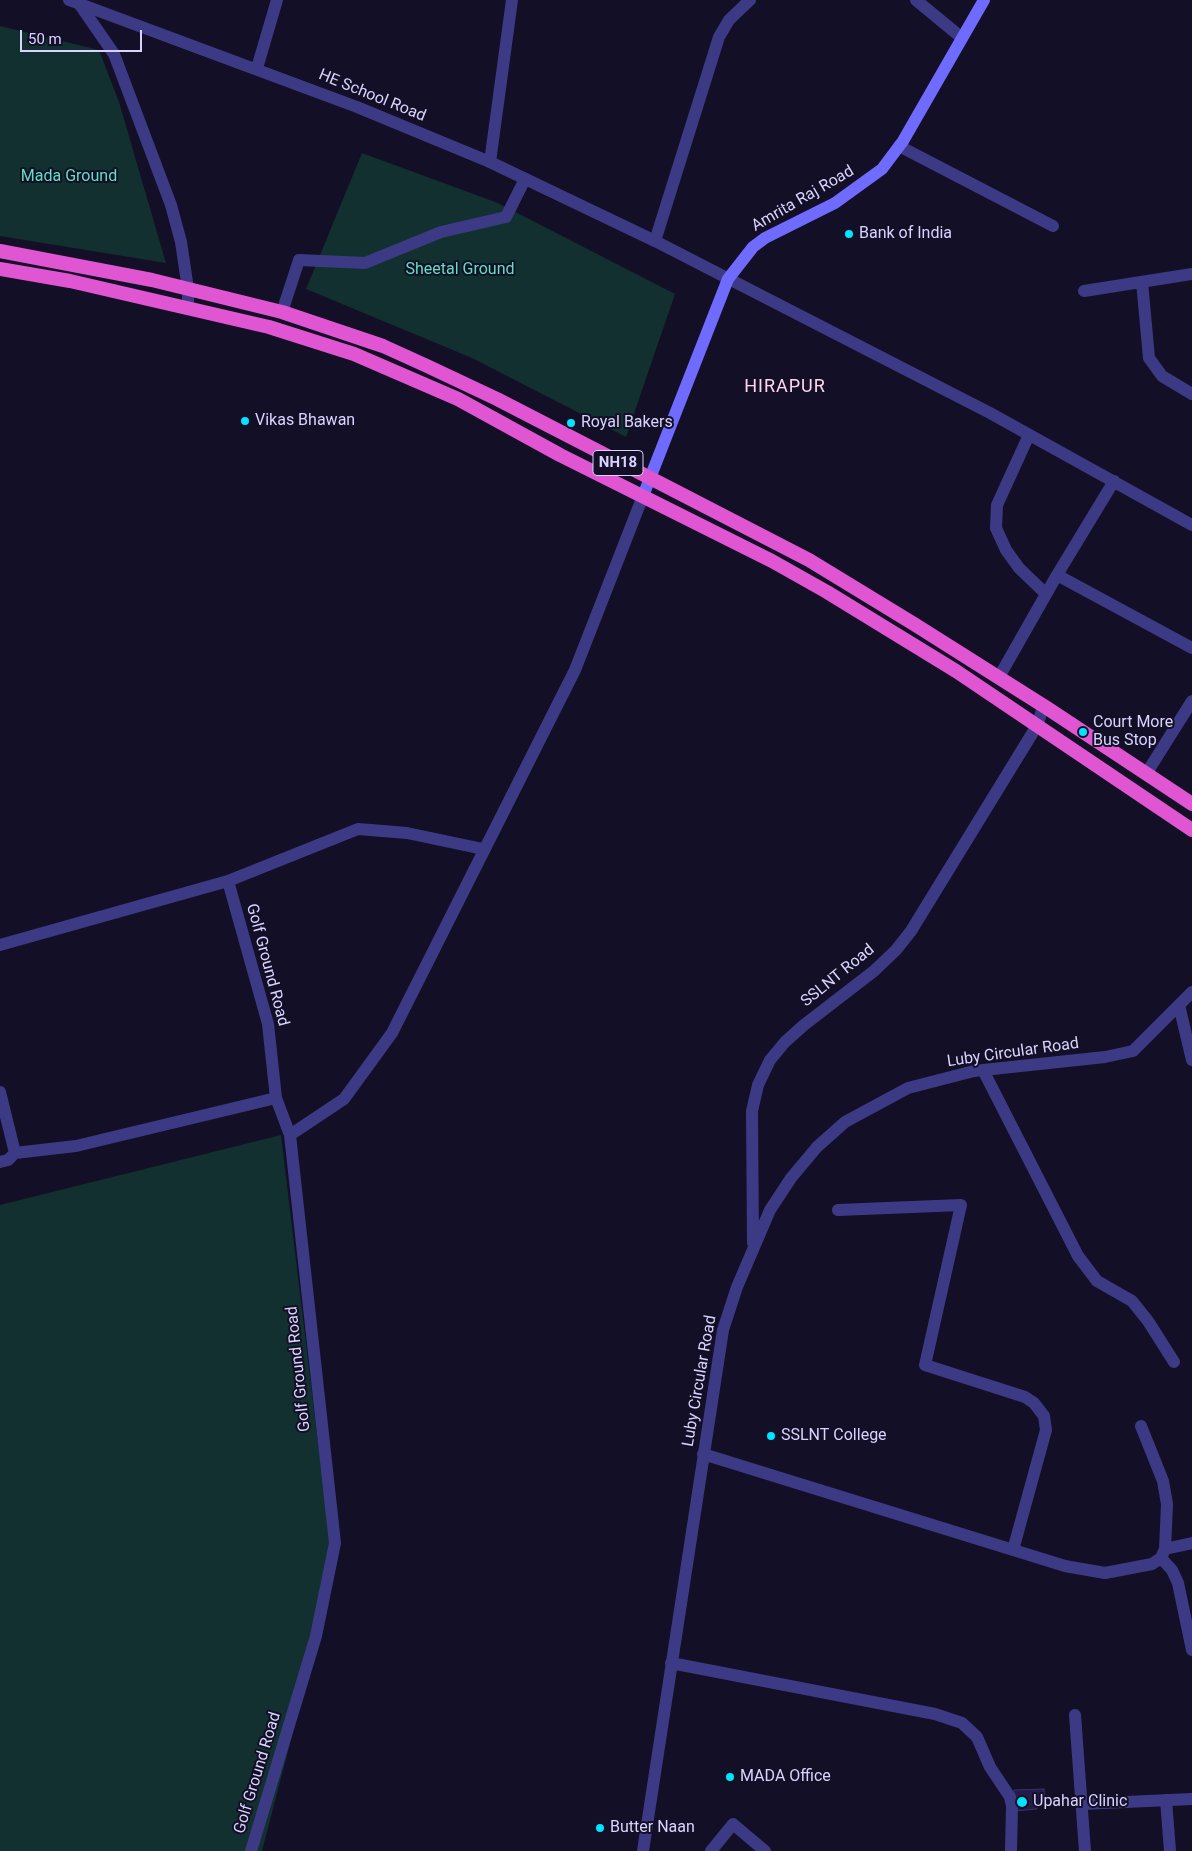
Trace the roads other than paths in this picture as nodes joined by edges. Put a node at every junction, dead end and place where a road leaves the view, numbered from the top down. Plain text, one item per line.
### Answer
1 (278, 0) edge
2 (512, 0) edge
3 (750, 0) edge
4 (916, 0) edge
5 (984, 0) edge
6 (75, 1) edge
7 (962, 38) junction
8 (257, 68) junction
9 (900, 146) junction
10 (490, 162) junction
11 (525, 179) junction
12 (1053, 226) dead end
13 (654, 242) junction
14 (0, 251) edge
15 (0, 270) edge
16 (1192, 274) edge
17 (728, 279) junction
18 (1142, 282) junction
19 (188, 288) junction
20 (1084, 291) dead end
21 (188, 308) junction
22 (282, 312) junction
23 (1192, 394) edge
24 (1029, 435) junction
25 (650, 480) junction
26 (1114, 481) junction
27 (643, 496) junction
28 (1192, 523) edge
29 (1057, 575) junction
30 (1046, 594) junction
31 (1192, 648) edge
32 (999, 677) junction
33 (1192, 701) edge
34 (1043, 706) junction
35 (1038, 724) junction
36 (1146, 774) junction
37 (1192, 804) edge
38 (1192, 830) edge
39 (484, 849) junction
40 (228, 881) junction
41 (0, 945) edge
42 (1192, 992) edge
43 (1179, 1005) junction
44 (1192, 1060) edge
45 (983, 1070) junction
46 (0, 1092) edge
47 (276, 1098) junction
48 (290, 1135) junction
49 (15, 1153) junction
50 (0, 1162) edge
51 (838, 1210) dead end
52 (753, 1248) junction
53 (1174, 1362) dead end
54 (1141, 1426) dead end
55 (703, 1454) junction
56 (1192, 1543) edge
57 (1013, 1550) junction
58 (1163, 1554) junction
59 (1192, 1650) edge
60 (671, 1663) junction
61 (1075, 1715) dead end
62 (1192, 1799) edge
63 (1166, 1800) junction
64 (1082, 1804) junction
65 (251, 1851) edge
66 (642, 1851) edge
67 (711, 1851) edge
68 (765, 1851) edge
69 (1011, 1851) edge
70 (1085, 1851) edge
71 (1170, 1851) edge

1 - 8 street
2 - 10 street
3 - 13 street
4 - 7 street
5 - 7 main road, Amrita Raj Road
6 - 8 street, HE School Road
6 - 19 street
7 - 9 main road, Amrita Raj Road
8 - 10 street, HE School Road
9 - 12 street
9 - 17 main road, Amrita Raj Road
10 - 11 street, HE School Road
11 - 13 street, HE School Road
11 - 22 street
13 - 17 street, HE School Road
14 - 19 highway, NH18
15 - 21 highway, NH18
16 - 18 street
17 - 24 street, HE School Road
17 - 25 main road, Amrita Raj Road
18 - 20 street
18 - 23 street
19 - 21 street
19 - 22 highway, NH18
21 - 27 highway, NH18
22 - 25 highway, NH18
24 - 26 street, HE School Road
24 - 30 street
25 - 27 main road, Amrita Raj Road
25 - 32 highway, NH18
26 - 28 street, HE School Road
26 - 29 street
27 - 35 highway, NH18
27 - 39 street
29 - 30 street
29 - 31 street
30 - 32 street
32 - 34 highway, NH18
33 - 36 street
34 - 35 street, SSLNT Road
34 - 36 highway, NH18
35 - 38 highway, NH18
35 - 52 street, SSLNT Road
36 - 37 highway, NH18
39 - 40 street
39 - 48 street
40 - 41 street
40 - 47 street, Golf Ground Road
42 - 43 street, Luby Circular Road
43 - 44 street
43 - 45 street, Luby Circular Road
45 - 52 street, Luby Circular Road
45 - 53 street
46 - 49 street
47 - 48 street, Golf Ground Road
47 - 49 street
48 - 65 street, Golf Ground Road
49 - 50 street
51 - 57 street
52 - 55 street, Luby Circular Road
54 - 58 street
55 - 57 street
55 - 60 street, Luby Circular Road
56 - 58 street
57 - 58 street
58 - 59 street
60 - 66 street, Luby Circular Road
60 - 69 street
61 - 64 street
62 - 63 street
63 - 64 street
63 - 71 street
64 - 70 street
67 - 68 street

